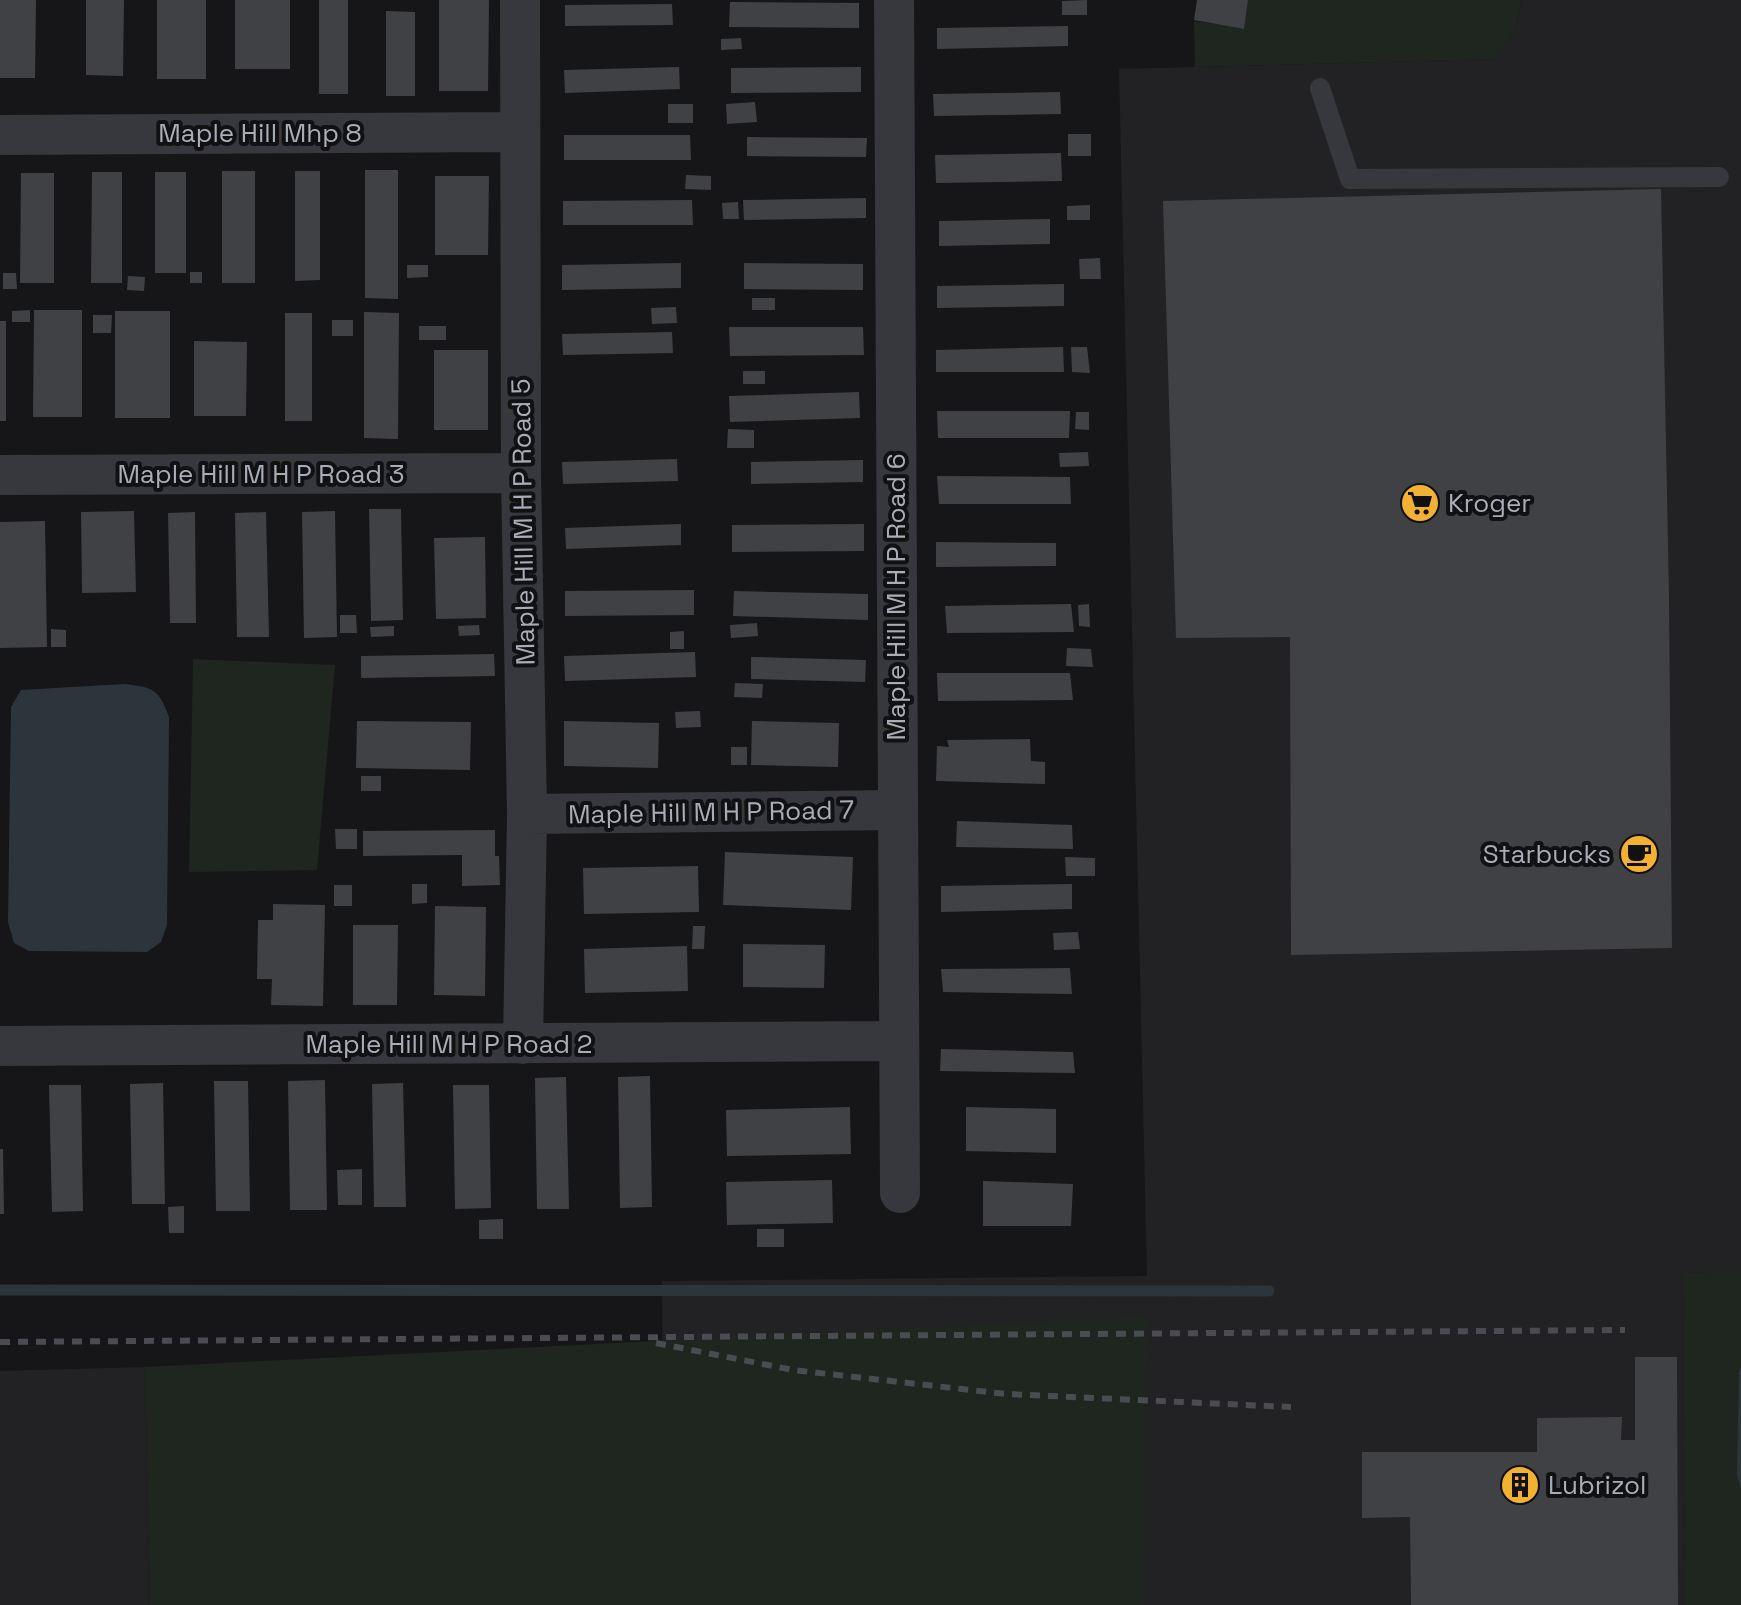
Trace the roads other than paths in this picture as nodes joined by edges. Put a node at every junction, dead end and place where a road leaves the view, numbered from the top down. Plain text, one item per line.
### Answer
1 (520, 0) edge
2 (894, 0) edge
3 (1320, 88) dead end
4 (520, 132) junction
5 (0, 135) edge
6 (1719, 177) dead end
7 (521, 473) junction
8 (0, 475) edge
9 (896, 810) junction
10 (527, 814) junction
11 (897, 1041) junction
12 (523, 1044) junction
13 (0, 1046) edge
14 (900, 1193) dead end

1 - 4 street, Maple Hill M H P Road 5
2 - 9 street, Maple Hill M H P Road 6
3 - 6 lane
4 - 5 street, Maple Hill Mhp 8
4 - 7 street, Maple Hill M H P Road 5
7 - 8 street, Maple Hill M H P Road 3
7 - 10 street, Maple Hill M H P Road 5
9 - 10 street, Maple Hill M H P Road 7
9 - 11 street, Maple Hill M H P Road 6
10 - 12 street, Maple Hill M H P Road 5
11 - 12 street, Maple Hill M H P Road 2
11 - 14 street, Maple Hill M H P Road 6
12 - 13 street, Maple Hill M H P Road 2

